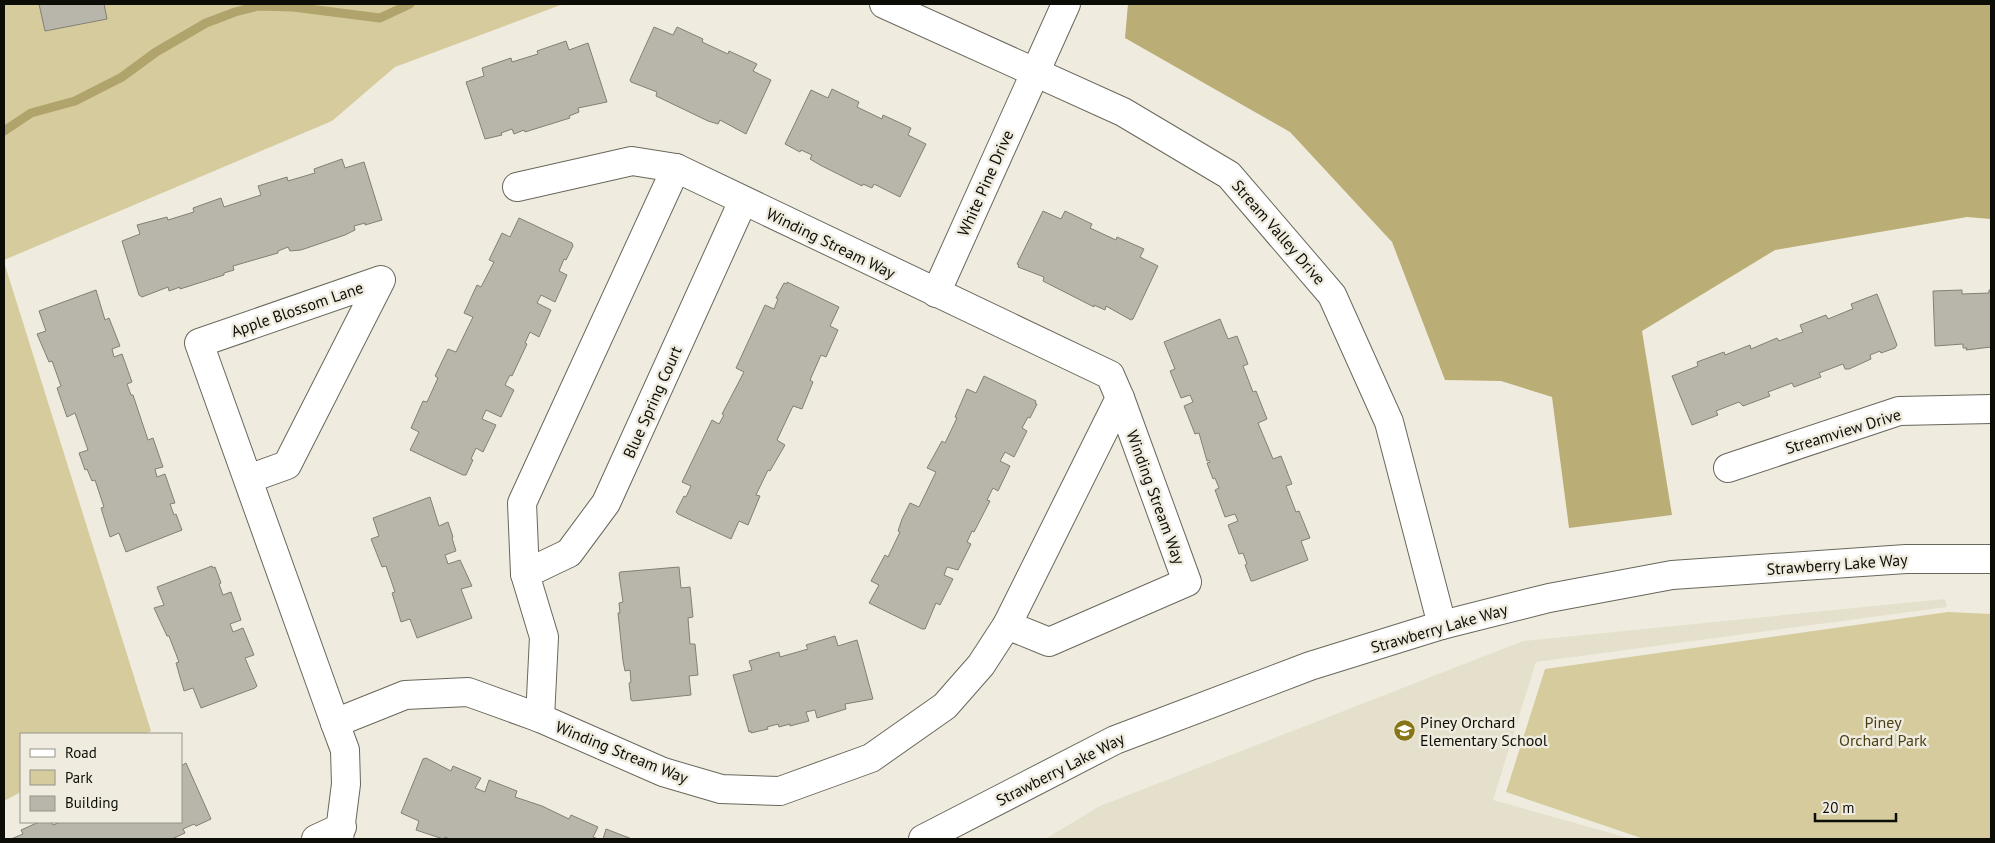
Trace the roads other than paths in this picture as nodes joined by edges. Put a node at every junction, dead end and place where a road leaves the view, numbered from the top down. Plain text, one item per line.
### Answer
1 (884, 4) edge
2 (1066, 4) edge
3 (1034, 73) junction
4 (676, 168) junction
5 (518, 186) dead end
6 (743, 201) junction
7 (936, 292) junction
8 (1120, 398) junction
9 (1991, 409) edge
10 (1728, 468) dead end
11 (248, 479) junction
12 (1991, 559) edge
13 (525, 574) junction
14 (1007, 624) junction
15 (1442, 625) junction
16 (540, 718) junction
17 (335, 723) junction
18 (347, 835) edge
19 (316, 839) edge
20 (923, 839) edge

1 - 3 street, Stream Valley Drive
2 - 3 street, White Pine Drive
3 - 7 street, White Pine Drive
3 - 15 street, Stream Valley Drive
4 - 5 street, Winding Stream Way
4 - 6 street, Winding Stream Way
4 - 13 street
6 - 7 street, Winding Stream Way
6 - 13 street, Blue Spring Court
7 - 8 street, Winding Stream Way
8 - 14 street, Winding Stream Way
8 - 14 street, Winding Stream Way
9 - 10 street, Streamview Drive
11 - 11 street, Apple Blossom Lane
11 - 17 street, Apple Blossom Lane
12 - 15 street, Strawberry Lake Way
13 - 16 street
14 - 16 street, Winding Stream Way
15 - 20 street, Strawberry Lake Way
16 - 17 street, Winding Stream Way
17 - 18 street, Apple Blossom Lane
18 - 19 street

